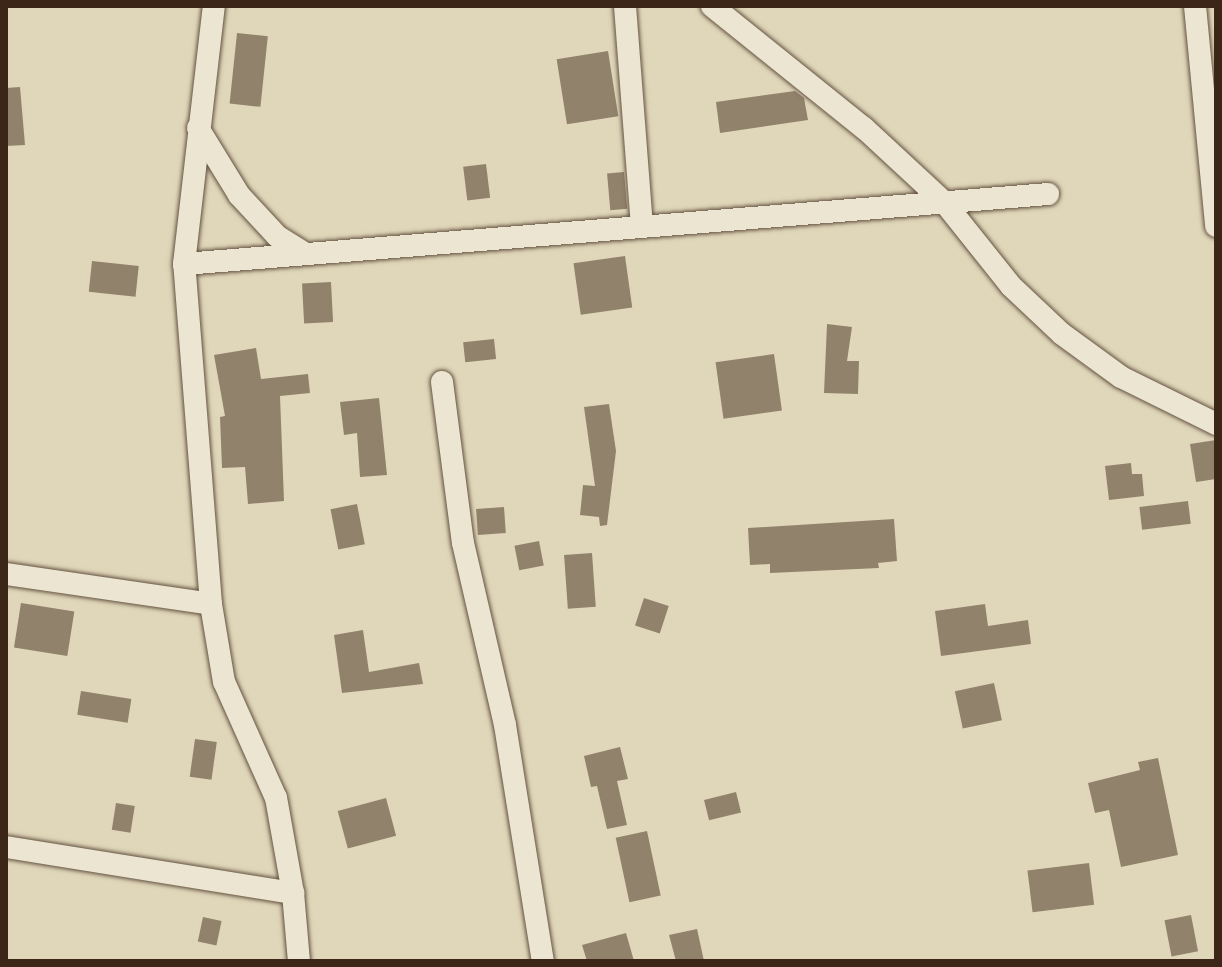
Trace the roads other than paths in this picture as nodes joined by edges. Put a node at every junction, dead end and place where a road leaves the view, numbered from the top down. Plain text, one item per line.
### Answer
1 (214, 6) edge
2 (625, 6) edge
3 (712, 6) edge
4 (1195, 6) edge
5 (198, 128) junction
6 (1048, 194) dead end
7 (944, 202) junction
8 (642, 226) junction
9 (1216, 226) edge
10 (306, 254) junction
11 (184, 264) junction
12 (442, 382) dead end
13 (1216, 424) edge
14 (6, 574) edge
15 (211, 604) junction
16 (6, 847) edge
17 (293, 893) junction
18 (299, 961) edge
19 (543, 961) edge

1 - 5 street
2 - 8 street
3 - 7 street
4 - 9 street
5 - 10 street
5 - 11 street
6 - 7 street
7 - 8 street
7 - 13 street
8 - 10 street
10 - 11 street
11 - 15 street
12 - 19 street
14 - 15 street
15 - 17 street
16 - 17 street
17 - 18 street

